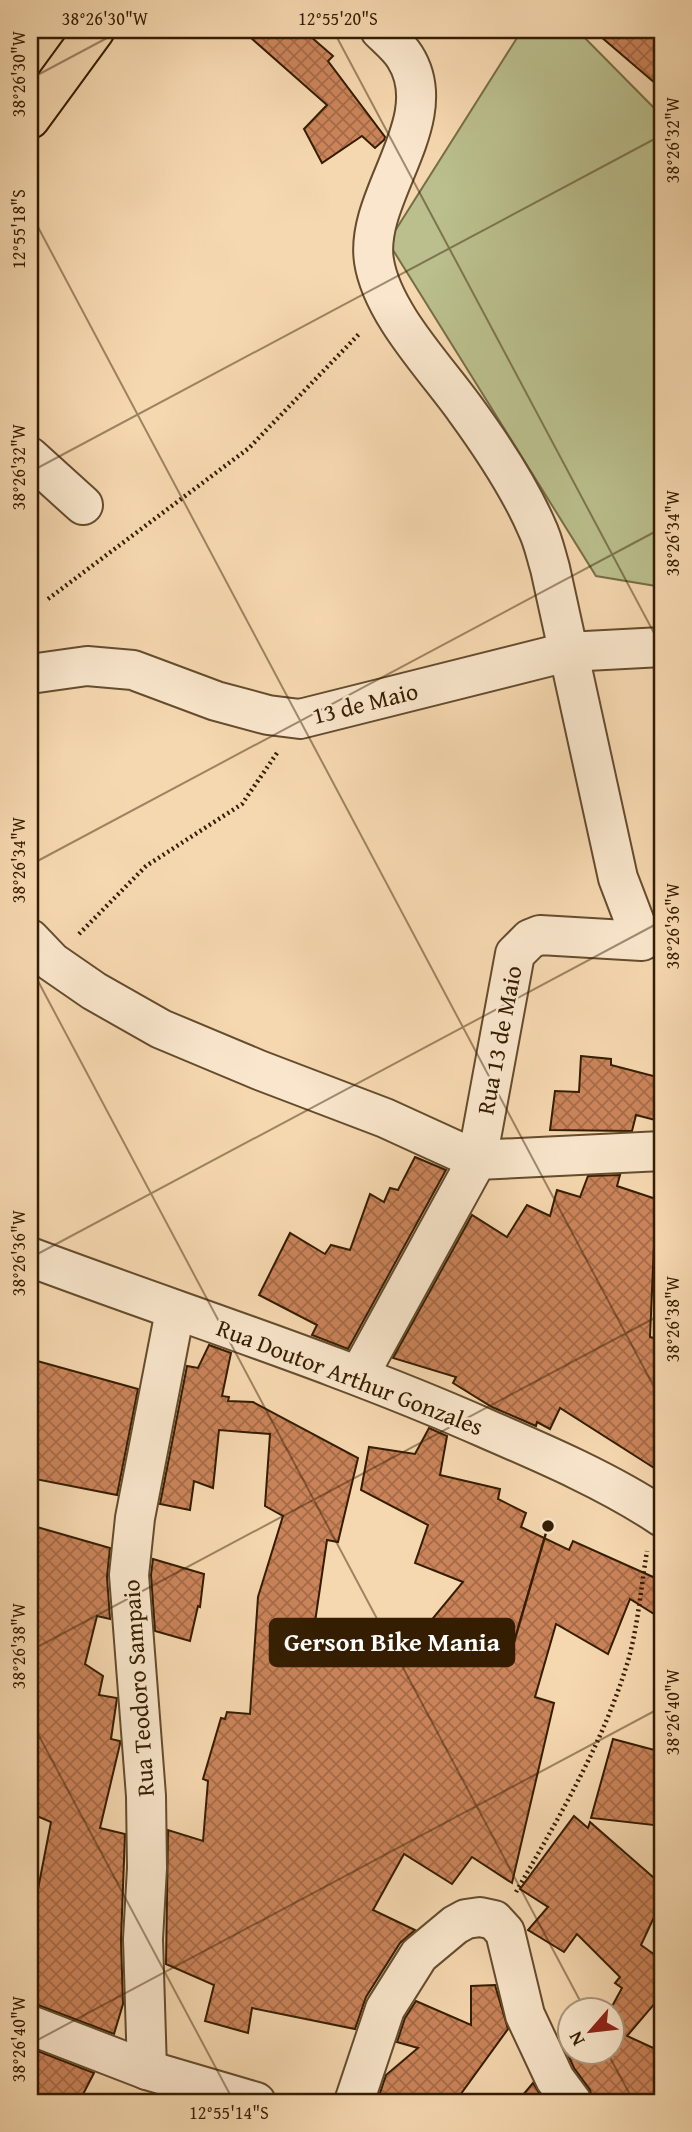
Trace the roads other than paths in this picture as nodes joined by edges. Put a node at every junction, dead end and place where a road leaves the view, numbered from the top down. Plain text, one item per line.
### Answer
1 (96, 30) edge
2 (380, 30) edge
3 (30, 119) edge
4 (30, 457) edge
5 (83, 505) dead end
6 (662, 647) edge
7 (567, 652) junction
8 (30, 674) edge
9 (652, 941) edge
10 (41, 951) edge
11 (662, 1151) edge
12 (477, 1160) junction
13 (30, 1256) edge
14 (175, 1311) junction
15 (359, 1374) junction
16 (658, 1515) edge
17 (30, 2025) edge
18 (146, 2070) junction
19 (256, 2102) edge
20 (354, 2102) edge
21 (572, 2102) edge

1 - 3 main road
2 - 7 street, Rua 13 de Maio
4 - 5 street
6 - 7 street, 13 de Maio
7 - 8 street, 13 de Maio
7 - 9 street, Rua 13 de Maio
9 - 12 street, Rua 13 de Maio
10 - 12 street
11 - 12 street
12 - 15 street, Rua 13 de Maio
13 - 14 street, Rua Doutor Arthur Gonzales
14 - 15 street, Rua Doutor Arthur Gonzales
14 - 18 street, Rua Teodoro Sampaio
15 - 16 street, Rua Doutor Arthur Gonzales
17 - 18 street
18 - 19 street
20 - 21 street

